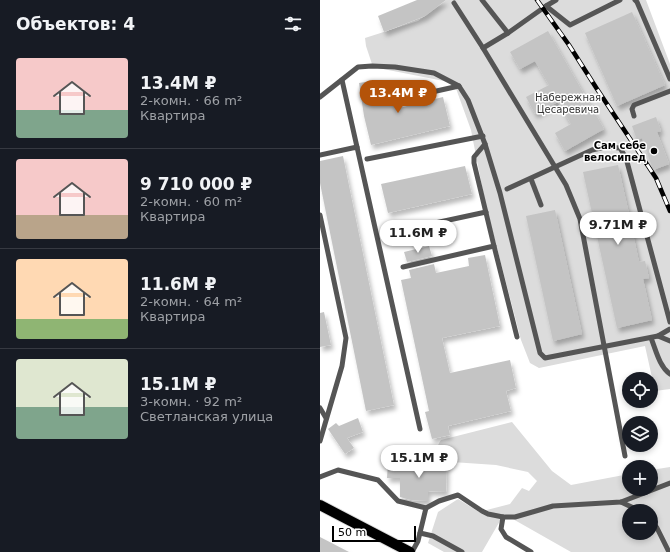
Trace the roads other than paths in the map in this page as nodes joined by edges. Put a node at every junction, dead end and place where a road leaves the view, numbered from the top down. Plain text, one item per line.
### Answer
1 (482, 0) edge
2 (556, 0) edge
3 (620, 0) edge
4 (635, 0) edge
5 (454, 3) dead end
6 (546, 6) junction
7 (508, 32) junction
8 (483, 48) junction
9 (670, 79) edge
10 (342, 80) junction
11 (459, 86) junction
12 (670, 91) edge
13 (320, 97) edge
14 (396, 100) dead end
15 (634, 116) dead end
16 (483, 136) junction
17 (486, 144) junction
18 (357, 147) junction
19 (320, 155) edge
20 (367, 159) dead end
21 (554, 168) junction
22 (531, 179) junction
23 (507, 189) dead end
24 (541, 205) dead end
25 (486, 212) junction
26 (320, 215) edge
27 (398, 231) dead end
28 (494, 246) junction
29 (403, 267) dead end
30 (670, 322) edge
31 (670, 329) edge
32 (658, 336) junction
33 (517, 337) dead end
34 (651, 338) junction
35 (670, 341) edge
36 (604, 346) junction
37 (670, 374) edge
38 (320, 408) edge
39 (326, 418) junction
40 (420, 429) dead end
41 (320, 440) edge
42 (625, 456) dead end
43 (320, 476) edge
44 (670, 483) edge
45 (620, 502) junction
46 (624, 504) edge
47 (320, 505) edge
48 (426, 508) junction
49 (503, 517) junction
50 (658, 530) edge
51 (420, 533) junction
52 (411, 552) edge
53 (462, 552) edge
54 (531, 552) edge
55 (669, 552) edge

1 - 7 lane
2 - 6 lane
3 - 6 lane
4 - 9 lane
5 - 8 lane
6 - 7 lane
7 - 8 lane
8 - 21 lane
10 - 11 lane
10 - 13 lane
10 - 18 lane
11 - 14 lane
11 - 16 lane
12 - 15 lane
16 - 17 lane
16 - 20 lane
17 - 25 lane
17 - 36 lane
18 - 19 lane
18 - 40 lane
21 - 22 lane
21 - 30 lane
21 - 36 lane
22 - 23 lane
22 - 24 lane
25 - 27 lane
25 - 28 lane
26 - 39 lane
28 - 29 lane
28 - 33 lane
31 - 32 lane
32 - 34 lane
32 - 35 lane
34 - 36 lane
34 - 37 lane
36 - 42 lane
38 - 39 lane
39 - 41 lane
43 - 48 lane
44 - 45 lane
45 - 46 lane
45 - 49 lane
47 - 52 main road
48 - 49 lane
48 - 51 lane
49 - 54 lane
50 - 55 lane
51 - 52 lane
51 - 53 lane

